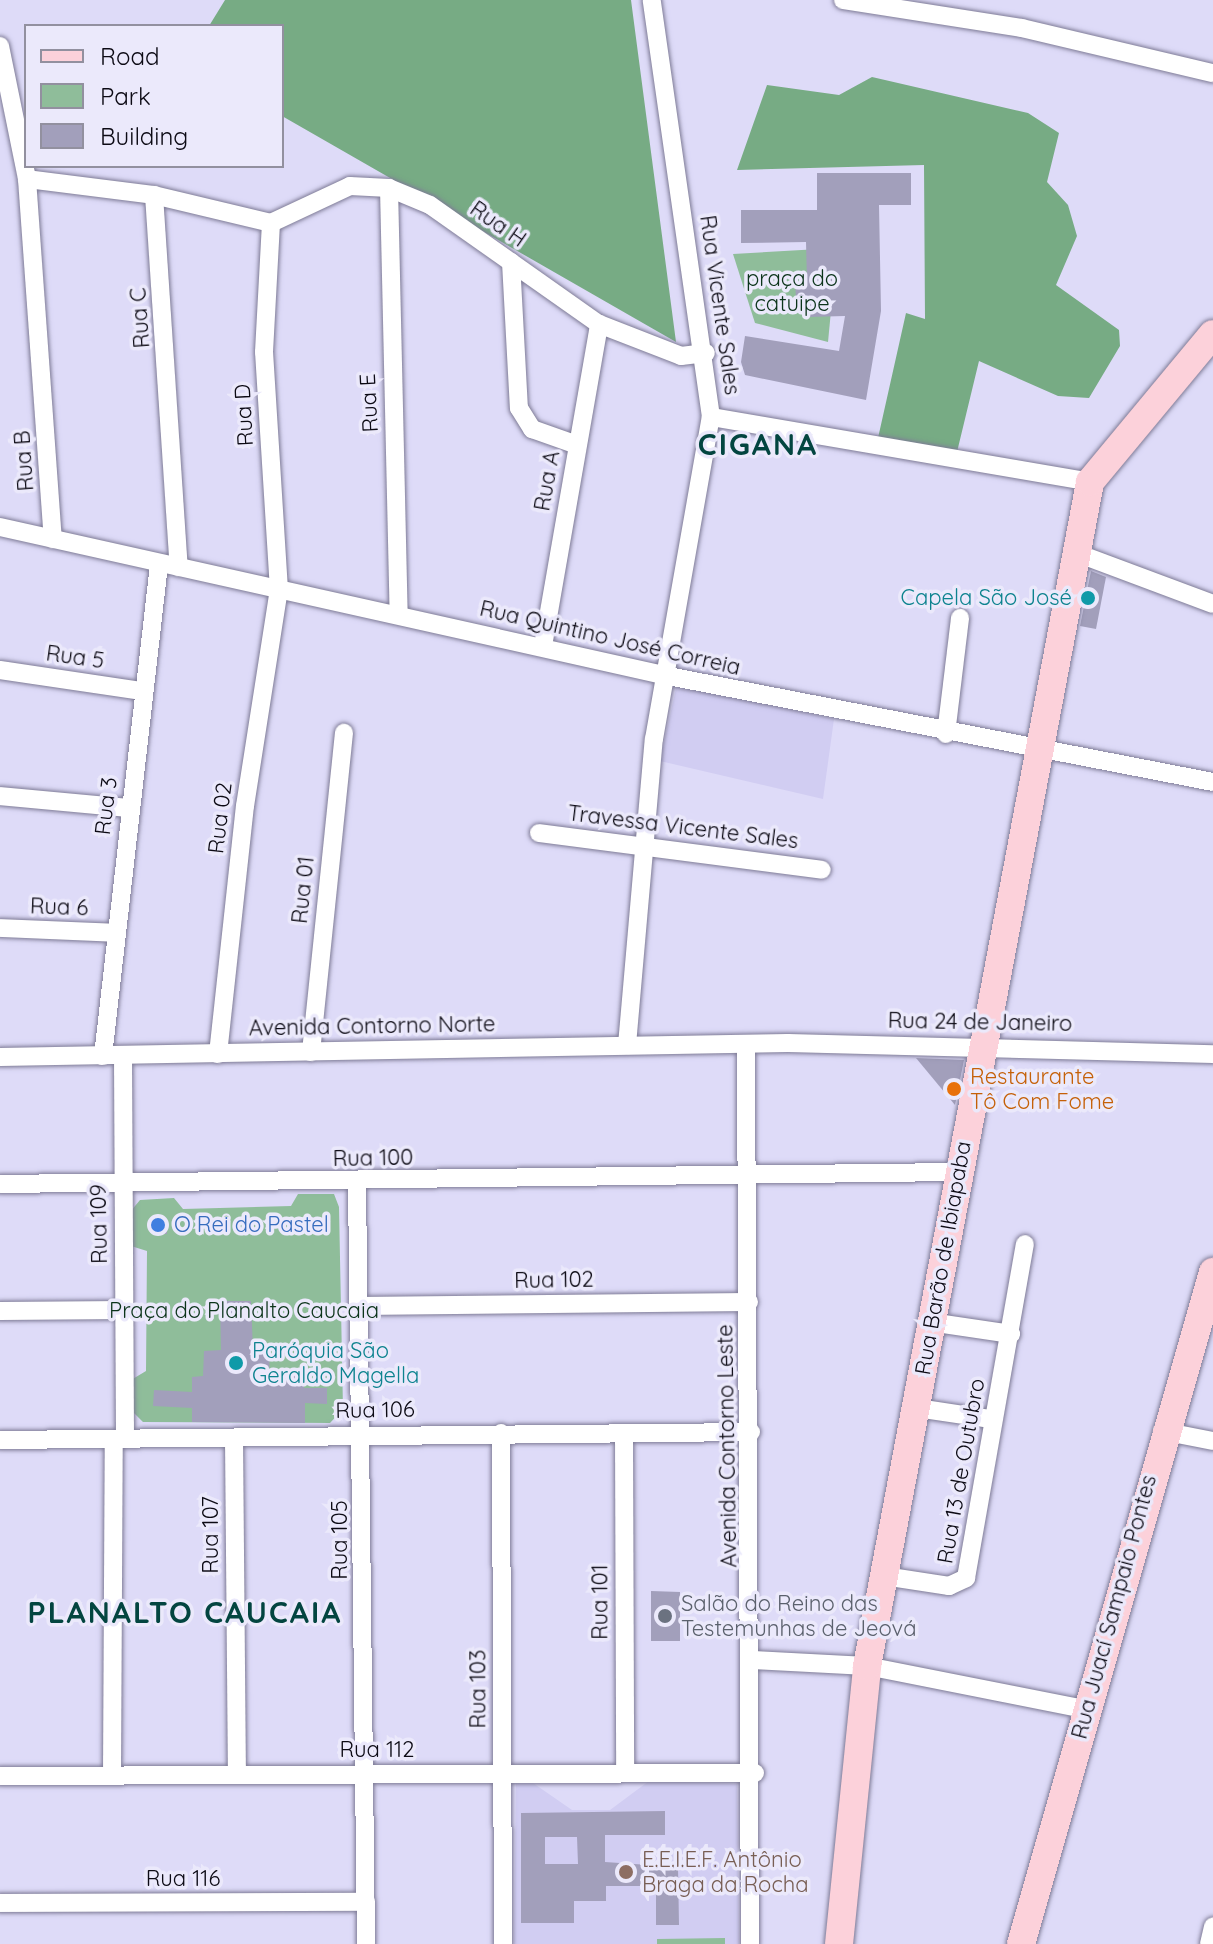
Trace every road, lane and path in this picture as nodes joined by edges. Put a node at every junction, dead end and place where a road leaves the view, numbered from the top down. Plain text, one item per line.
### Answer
1 (652, 0) edge
2 (843, 0) edge
3 (921, 8) edge
4 (0, 46) edge
5 (1213, 73) edge
6 (20, 106) edge
7 (24, 148) edge
8 (26, 168) edge
9 (27, 179) junction
10 (389, 188) junction
11 (154, 195) junction
12 (269, 230) junction
13 (511, 262) junction
14 (599, 324) junction
15 (1213, 334) edge
16 (706, 353) junction
17 (711, 417) junction
18 (577, 445) junction
19 (1090, 482) junction
20 (0, 527) edge
21 (53, 539) junction
22 (1074, 552) junction
23 (159, 563) junction
24 (179, 567) junction
25 (279, 590) junction
26 (1213, 604) edge
27 (399, 615) junction
28 (960, 618) dead end
29 (543, 646) junction
30 (0, 670) edge
31 (663, 675) junction
32 (142, 691) junction
33 (344, 733) dead end
34 (946, 734) junction
35 (1038, 752) junction
36 (1213, 782) edge
37 (0, 796) edge
38 (130, 808) junction
39 (539, 833) dead end
40 (645, 845) junction
41 (822, 870) dead end
42 (0, 928) edge
43 (117, 933) junction
44 (746, 1044) junction
45 (982, 1044) junction
46 (627, 1045) junction
47 (311, 1052) junction
48 (218, 1054) junction
49 (1213, 1054) edge
50 (103, 1056) junction
51 (0, 1057) edge
52 (123, 1057) junction
53 (958, 1172) junction
54 (747, 1174) junction
55 (122, 1182) junction
56 (357, 1183) junction
57 (0, 1184) edge
58 (1025, 1244) dead end
59 (1213, 1272) edge
60 (749, 1302) junction
61 (359, 1306) junction
62 (124, 1310) junction
63 (0, 1311) edge
64 (930, 1322) junction
65 (1011, 1334) junction
66 (917, 1408) junction
67 (991, 1419) junction
68 (1162, 1431) junction
69 (751, 1432) junction
70 (501, 1433) junction
71 (364, 1434) junction
72 (624, 1434) junction
73 (234, 1438) junction
74 (120, 1439) junction
75 (0, 1440) edge
76 (1213, 1441) edge
77 (884, 1576) junction
78 (753, 1660) junction
79 (867, 1666) junction
80 (1085, 1709) junction
81 (625, 1771) junction
82 (503, 1772) junction
83 (755, 1773) junction
84 (112, 1775) junction
85 (237, 1775) junction
86 (366, 1775) junction
87 (0, 1776) edge
88 (366, 1902) junction
89 (0, 1903) edge
90 (366, 1944) edge
91 (503, 1944) edge
92 (750, 1944) edge
93 (839, 1944) edge
94 (1021, 1944) edge

1 - 16 street, Rua Vicente Sales
2 - 3 street
3 - 5 street
4 - 6 street, Rua B
6 - 7 street, Rua B
8 - 9 street, Rua B
9 - 11 street
9 - 21 street, Rua B
10 - 12 street, Rua H
10 - 13 street, Rua H
10 - 27 street, Rua E
11 - 12 street
11 - 24 street, Rua C
12 - 25 street, Rua D
13 - 14 street, Rua H
13 - 18 street
14 - 16 street, Rua H
14 - 18 street, Rua A
15 - 19 main road, Rua Barão de Ibiapaba
16 - 17 street, Rua Vicente Sales
17 - 19 street
17 - 31 street, Rua Vicente Sales
18 - 29 street, Rua A
19 - 22 main road, Rua Barão de Ibiapaba
20 - 21 street, Rua Quintino José Correia
21 - 23 street, Rua Quintino José Correia
22 - 26 street
22 - 35 main road, Rua Barão de Ibiapaba
23 - 24 street, Rua Quintino José Correia
23 - 32 street, Rua 3
24 - 25 street, Rua Quintino José Correia
25 - 27 street, Rua Quintino José Correia
25 - 48 street, Rua 02
27 - 29 street, Rua Quintino José Correia
28 - 34 street
29 - 31 street, Rua Quintino José Correia
30 - 32 street, Rua 5
31 - 34 street, Rua Quintino José Correia
31 - 40 street, Rua Vicente Sales
32 - 38 street, Rua 3
33 - 47 street, Rua 01
34 - 35 street, Rua Quintino José Correia
35 - 36 street, Rua Quintino José Correia
35 - 45 main road, Rua Barão de Ibiapaba
37 - 38 street
38 - 43 street, Rua 3
39 - 40 street, Travessa Vicente Sales
40 - 41 street, Travessa Vicente Sales
40 - 46 street, Rua Vicente Sales
42 - 43 street, Rua 6
43 - 50 street, Rua 3
44 - 45 street, Rua 24 de Janeiro
44 - 46 street, Avenida Contorno Norte
44 - 54 street, Avenida Contorno Leste
45 - 49 street, Rua 24 de Janeiro
45 - 53 main road, Rua Barão de Ibiapaba
46 - 47 street, Avenida Contorno Norte
47 - 48 street, Avenida Contorno Norte
48 - 52 street, Avenida Contorno Norte
50 - 51 street, Avenida Contorno Norte
50 - 52 street, Avenida Contorno Norte
52 - 55 street, Rua 109
53 - 54 street, Rua 100
53 - 64 main road, Rua Barão de Ibiapaba
54 - 56 street, Rua 100
54 - 60 street, Avenida Contorno Leste
55 - 56 street, Rua 100
55 - 57 street, Rua 100
55 - 62 street, Rua 109
56 - 61 street, Rua 105
58 - 65 street, Rua 13 de Outubro
59 - 68 main road, Rua Juací Sampaio Pontes
60 - 61 street, Rua 102
60 - 69 street, Avenida Contorno Leste
61 - 71 street, Rua 105
62 - 63 street
62 - 74 street, Rua 109
64 - 65 street
64 - 66 main road, Rua Barão de Ibiapaba
65 - 67 street, Rua 13 de Outubro
66 - 67 street
66 - 77 main road, Rua Barão de Ibiapaba
67 - 77 street, Rua 13 de Outubro
68 - 76 street
68 - 80 main road, Rua Juací Sampaio Pontes
69 - 72 street, Rua 106
69 - 78 street, Avenida Contorno Leste
70 - 71 street, Rua 106
70 - 72 street, Rua 106
70 - 82 street, Rua 103
71 - 73 street, Rua 106
71 - 86 street, Rua 105
72 - 81 street, Rua 101
73 - 74 street, Rua 106
73 - 85 street, Rua 107
74 - 75 street, Rua 106
74 - 84 street, Rua 109
77 - 79 main road, Rua Barão de Ibiapaba
78 - 79 street
78 - 83 street, Avenida Contorno Leste
79 - 80 street
79 - 93 main road, Rua Barão de Ibiapaba
80 - 94 main road, Rua Juací Sampaio Pontes
81 - 82 street, Rua 112
81 - 83 street, Rua 112
82 - 86 street, Rua 112
82 - 91 street, Rua 103
83 - 92 street, Avenida Contorno Leste
84 - 85 street, Rua 112
84 - 87 street, Rua 112
85 - 86 street, Rua 112
86 - 88 street, Rua 105
88 - 89 street, Rua 116
88 - 90 street, Rua 105

